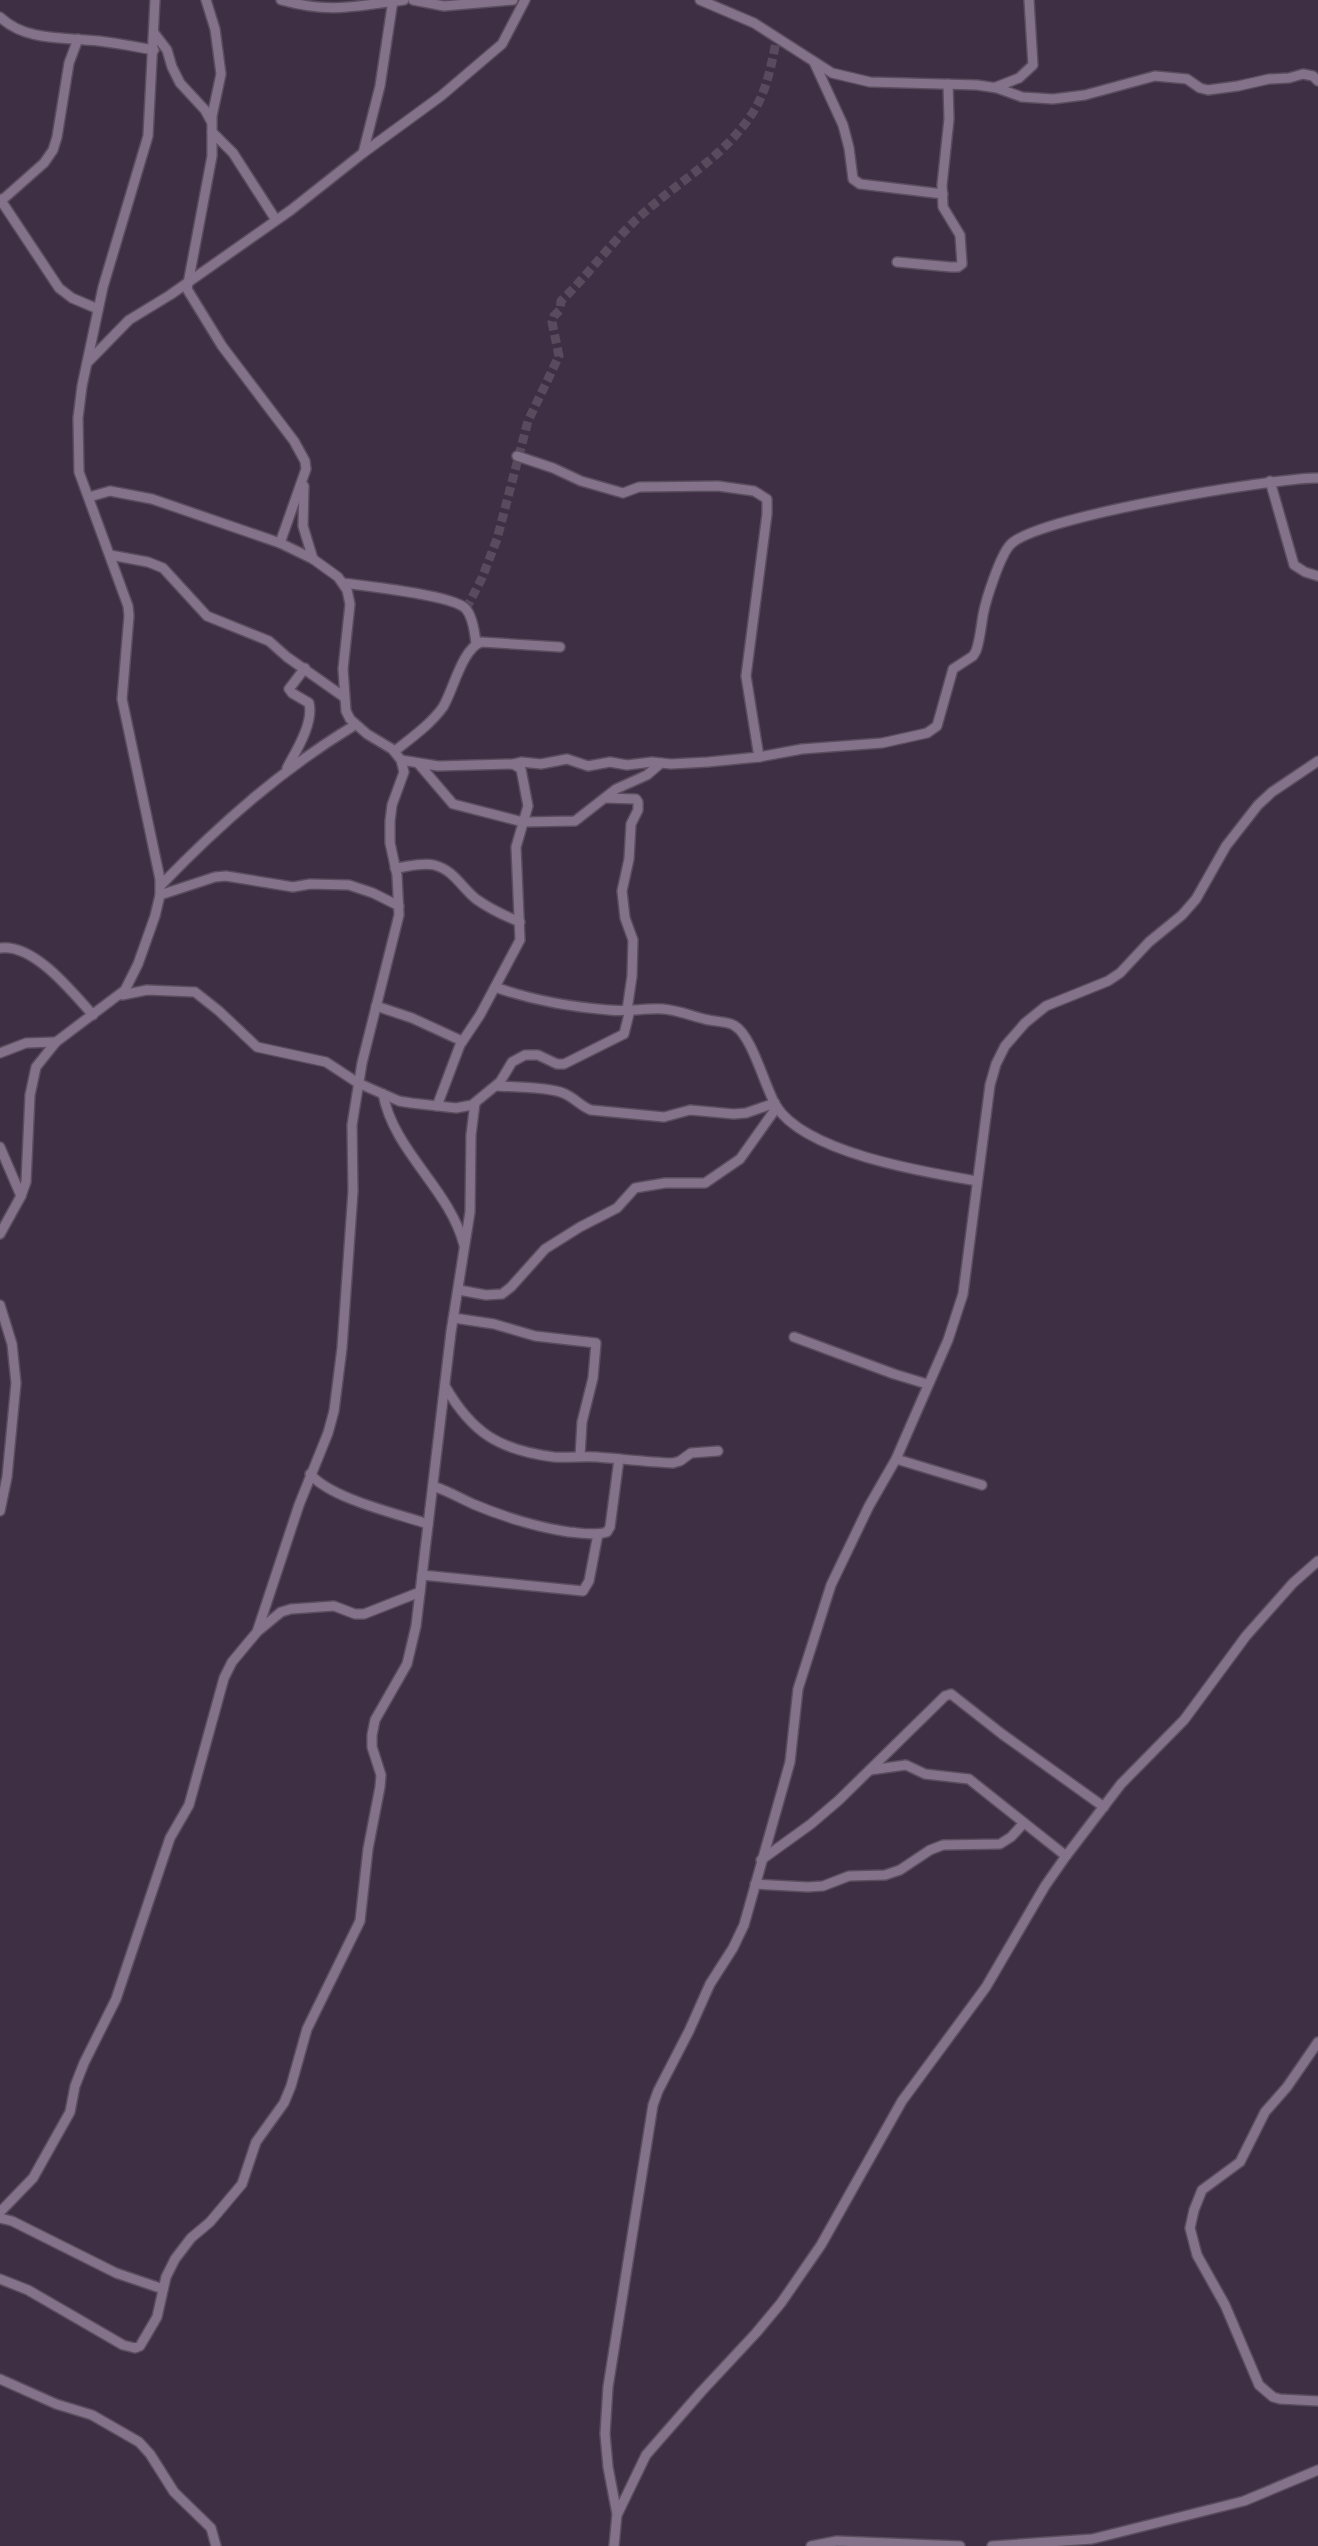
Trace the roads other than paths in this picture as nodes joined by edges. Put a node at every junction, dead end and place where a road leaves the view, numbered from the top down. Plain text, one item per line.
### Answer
1 (155, 0) edge
2 (206, 0) edge
3 (281, 0) edge
4 (404, 0) edge
5 (412, 0) edge
6 (513, 0) edge
7 (525, 0) edge
8 (700, 0) edge
9 (1029, 0) edge
10 (393, 1) edge
11 (0, 17) edge
12 (154, 33) junction
13 (78, 39) junction
14 (154, 50) junction
15 (814, 61) junction
16 (1318, 81) edge
17 (948, 84) junction
18 (996, 88) junction
19 (212, 127) junction
20 (363, 153) junction
21 (943, 194) junction
22 (1, 200) edge
23 (276, 220) junction
24 (897, 261) dead end
25 (187, 283) junction
26 (98, 309) junction
27 (86, 364) junction
28 (517, 456) dead end
29 (304, 477) junction
30 (1318, 478) edge
31 (1270, 481) junction
32 (89, 497) junction
33 (280, 543) junction
34 (110, 555) junction
35 (313, 559) junction
36 (1318, 576) edge
37 (343, 583) junction
38 (476, 644) junction
39 (560, 647) dead end
40 (305, 668) junction
41 (344, 698) junction
42 (355, 725) junction
43 (395, 751) junction
44 (759, 757) junction
45 (401, 760) junction
46 (1318, 761) edge
47 (418, 763) junction
48 (661, 763) junction
49 (513, 764) junction
50 (284, 772) junction
51 (604, 798) junction
52 (523, 822) junction
53 (395, 868) junction
54 (161, 890) junction
55 (399, 906) junction
56 (520, 922) junction
57 (0, 948) edge
58 (495, 987) junction
59 (120, 996) junction
60 (376, 1006) junction
61 (629, 1010) junction
62 (93, 1016) junction
63 (462, 1041) junction
64 (56, 1042) junction
65 (0, 1053) edge
66 (358, 1083) junction
67 (496, 1086) junction
68 (383, 1094) junction
69 (475, 1103) junction
70 (776, 1105) junction
71 (437, 1106) junction
72 (0, 1147) edge
73 (977, 1181) junction
74 (21, 1196) junction
75 (0, 1234) edge
76 (466, 1251) junction
77 (459, 1290) junction
78 (0, 1305) edge
79 (454, 1318) junction
80 (793, 1337) dead end
81 (927, 1384) junction
82 (445, 1386) junction
83 (718, 1451) dead end
84 (580, 1456) junction
85 (619, 1459) junction
86 (897, 1460) junction
87 (310, 1474) junction
88 (982, 1485) dead end
89 (433, 1486) junction
90 (0, 1511) edge
91 (428, 1524) junction
92 (598, 1534) junction
93 (1318, 1560) edge
94 (422, 1575) junction
95 (420, 1592) junction
96 (257, 1632) junction
97 (870, 1770) junction
98 (1104, 1807) junction
99 (1024, 1823) junction
100 (1066, 1856) junction
101 (761, 1860) junction
102 (755, 1884) junction
103 (1318, 2042) edge
104 (0, 2212) edge
105 (0, 2218) edge
106 (0, 2279) edge
107 (163, 2289) junction
108 (0, 2379) edge
109 (1318, 2401) edge
110 (1318, 2470) edge
111 (617, 2514) junction
112 (216, 2546) edge
113 (614, 2546) edge
114 (811, 2546) edge
115 (960, 2546) edge
116 (992, 2546) edge

1 - 12 street
2 - 19 street
3 - 10 street
4 - 10 street
5 - 6 street
7 - 20 street
8 - 15 street
9 - 18 street
10 - 20 street
11 - 13 street
12 - 14 street
12 - 19 street
13 - 14 street
13 - 22 street
14 - 26 street
15 - 17 street
15 - 21 street
16 - 18 street
17 - 18 street
17 - 21 street
19 - 23 street
19 - 25 street
20 - 23 street
21 - 24 street
22 - 26 street
23 - 25 street
25 - 27 street
25 - 29 street
26 - 27 street
27 - 32 street
28 - 44 street
29 - 33 street
29 - 35 street
30 - 31 street
31 - 36 street
31 - 44 street
32 - 33 street
32 - 34 street
33 - 35 street
34 - 40 street
34 - 54 street
35 - 37 street
37 - 38 street
37 - 41 street
38 - 39 street
38 - 43 street
40 - 41 street
40 - 50 street
41 - 42 street
42 - 43 street
42 - 50 street
43 - 45 street
44 - 48 street
45 - 47 street
45 - 53 street
46 - 73 street
47 - 49 street
47 - 52 street
48 - 49 street
48 - 51 street
49 - 52 street
50 - 54 street
51 - 52 street
51 - 61 street
52 - 56 street
53 - 55 street
53 - 56 street
54 - 55 street
54 - 59 street
55 - 60 street
56 - 58 street
57 - 62 street
58 - 61 street
58 - 63 street
59 - 62 street
59 - 66 street
60 - 63 street
60 - 66 street
61 - 67 street
61 - 70 street
62 - 64 street
63 - 71 street
64 - 65 street
64 - 74 street
66 - 68 street
66 - 87 street
67 - 69 street
67 - 70 street
68 - 71 street
68 - 76 street
69 - 71 street
69 - 76 street
70 - 73 street
70 - 77 street
72 - 74 street
73 - 81 street
74 - 75 street
76 - 77 street
77 - 79 street
78 - 90 street
79 - 82 street
79 - 84 street
80 - 81 street
81 - 86 street
82 - 84 street
82 - 89 street
83 - 85 street
84 - 85 street
85 - 92 street
86 - 88 street
86 - 101 street
87 - 91 street
87 - 96 street
89 - 91 street
89 - 92 street
91 - 94 street
92 - 94 street
93 - 98 street
94 - 95 street
95 - 96 street
95 - 107 street
96 - 104 street
97 - 98 street
97 - 99 street
97 - 101 street
98 - 100 street
99 - 100 street
99 - 102 street
100 - 111 street
101 - 102 street
102 - 111 street
103 - 109 street
105 - 107 street
106 - 107 street
108 - 112 street
110 - 116 street
111 - 113 street
114 - 115 street

